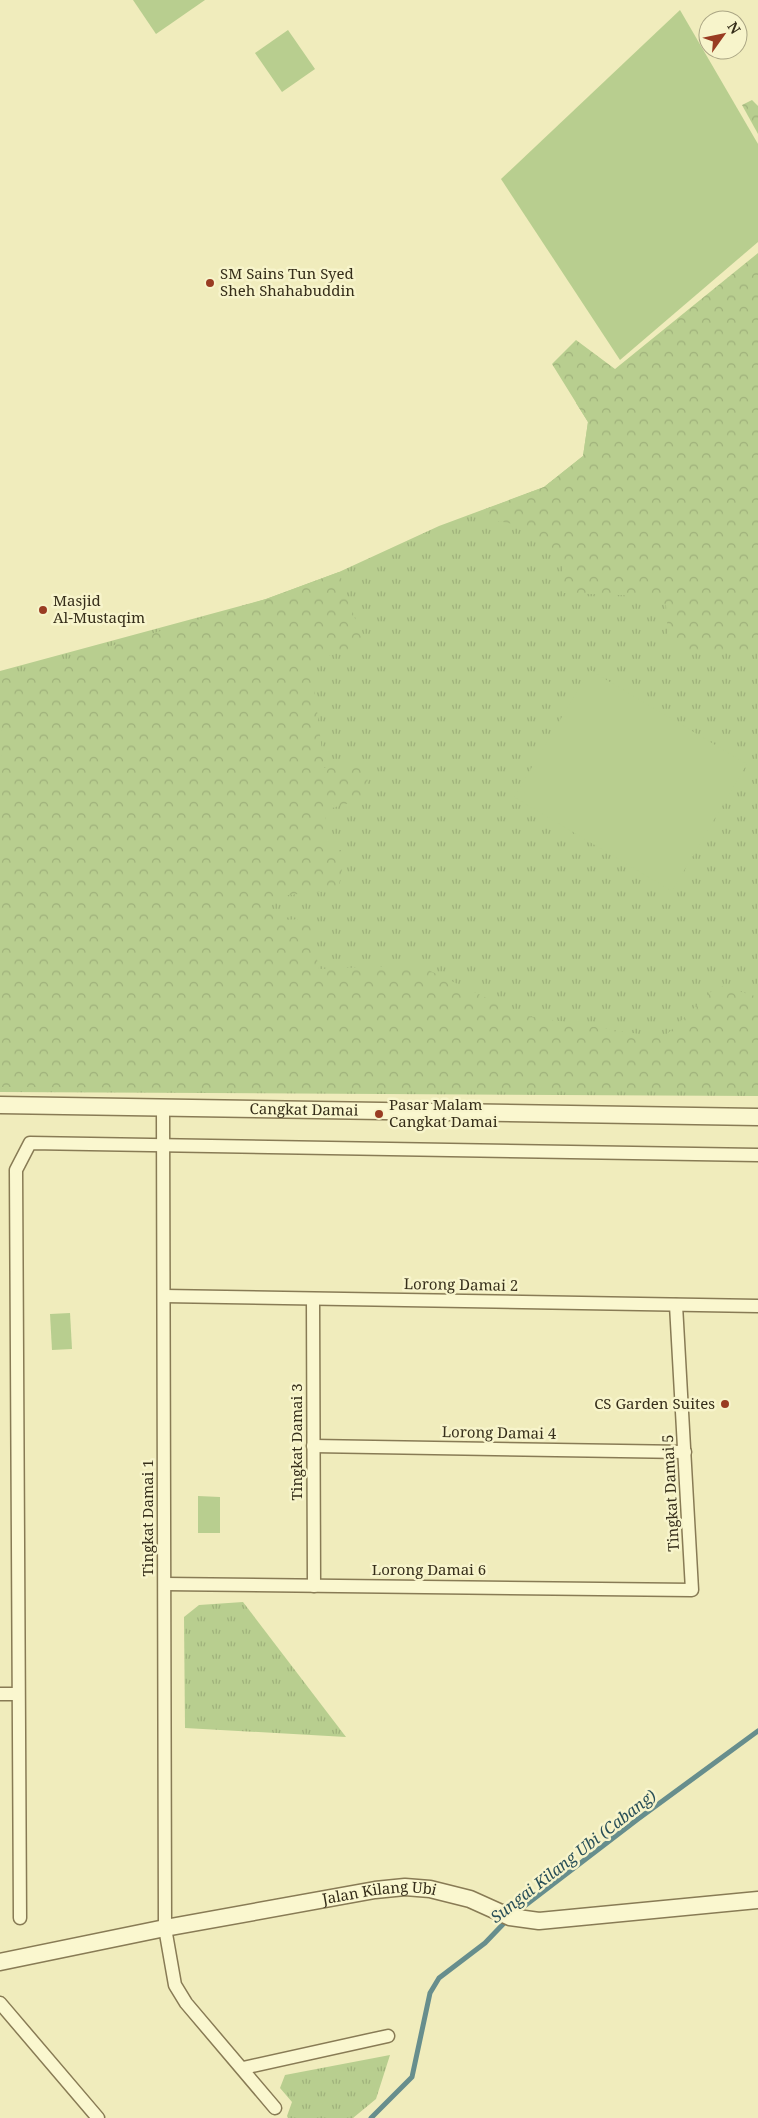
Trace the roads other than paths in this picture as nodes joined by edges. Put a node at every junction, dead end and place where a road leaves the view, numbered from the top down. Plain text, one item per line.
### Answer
1 (0, 1105) edge
2 (163, 1108) junction
3 (758, 1117) edge
4 (164, 1146) junction
5 (758, 1155) edge
6 (164, 1296) junction
7 (313, 1299) junction
8 (676, 1305) junction
9 (758, 1306) edge
10 (313, 1446) junction
11 (684, 1452) junction
12 (165, 1584) junction
13 (314, 1586) junction
14 (692, 1590) joint
15 (0, 1694) edge
16 (18, 1694) junction
17 (758, 1900) edge
18 (20, 1918) dead end
19 (165, 1928) junction
20 (0, 1962) edge
21 (0, 2003) edge
22 (388, 2036) dead end
23 (242, 2068) junction
24 (275, 2108) dead end
25 (98, 2118) edge

1 - 2 street, Cangkat Damai
2 - 3 street, Cangkat Damai
2 - 4 street, Tingkat Damai 1
4 - 5 street
4 - 6 street, Tingkat Damai 1
4 - 16 street
6 - 7 street, Lorong Damai 2
6 - 12 street, Tingkat Damai 1
7 - 8 street, Lorong Damai 2
7 - 10 street, Tingkat Damai 3
8 - 9 street, Lorong Damai 2
8 - 11 street, Tingkat Damai 5
10 - 11 street, Lorong Damai 4
10 - 13 street, Tingkat Damai 3
11 - 14 street, Tingkat Damai 5
12 - 13 street, Lorong Damai 6
12 - 19 street, Tingkat Damai 1
13 - 14 street, Lorong Damai 6
15 - 16 street
16 - 18 street
17 - 19 street, Jalan Kilang Ubi
19 - 20 street, Jalan Kilang Ubi
19 - 23 street, Tingkat Damai 1
21 - 25 street
22 - 23 street
23 - 24 street, Tingkat Damai 1

